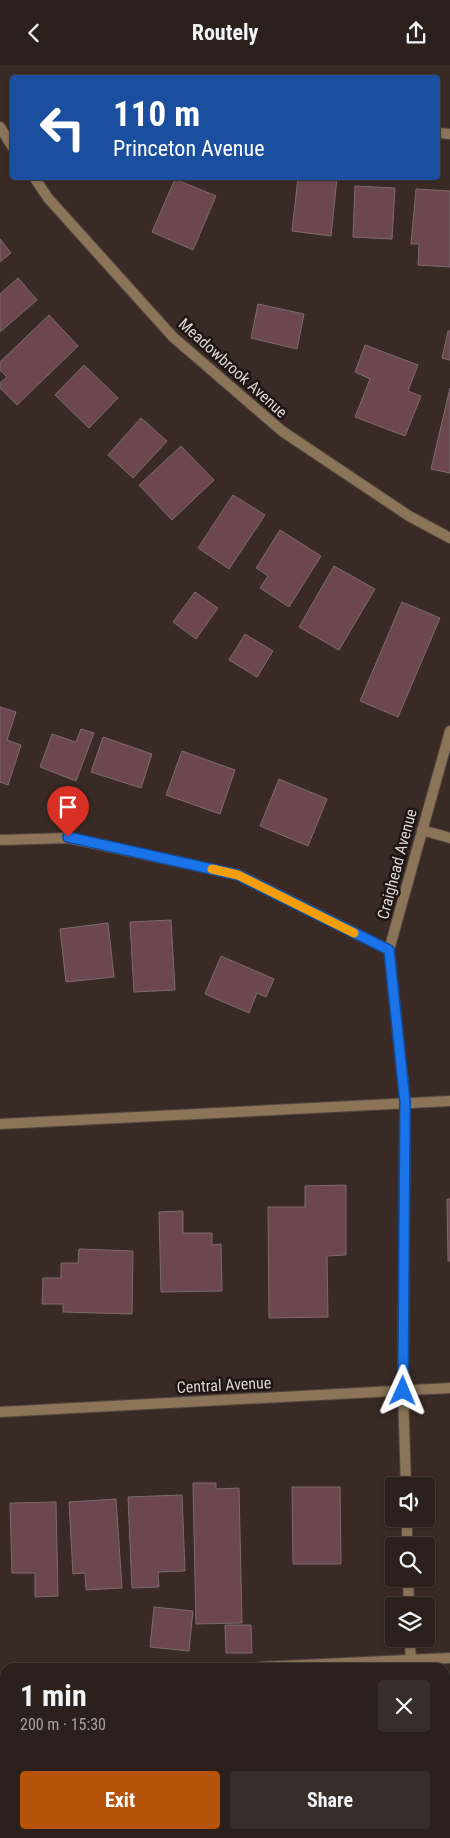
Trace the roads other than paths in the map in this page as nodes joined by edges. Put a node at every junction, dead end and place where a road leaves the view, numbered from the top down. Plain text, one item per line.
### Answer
1 (0, 127) edge
2 (10, 143) edge
3 (36, 180) edge
4 (450, 538) edge
5 (450, 731) edge
6 (422, 830) junction
7 (450, 838) edge
8 (0, 840) edge
9 (389, 950) junction
10 (450, 1101) edge
11 (405, 1102) junction
12 (0, 1124) edge
13 (450, 1389) edge
14 (403, 1391) junction
15 (0, 1412) edge
16 (406, 1477) edge
17 (410, 1647) edge
18 (450, 1658) edge
19 (411, 1663) edge
20 (418, 1663) edge

1 - 2 street
3 - 4 street, Meadowbrook Avenue
5 - 6 street, Craighead Avenue
6 - 7 street
6 - 9 street, Craighead Avenue
8 - 9 street
9 - 11 street, Craighead Avenue
10 - 11 street
11 - 12 street
11 - 14 street, Craighead Avenue
13 - 14 street, Central Avenue
14 - 15 street, Central Avenue
14 - 16 street, Craighead Avenue
17 - 19 street
18 - 20 street

